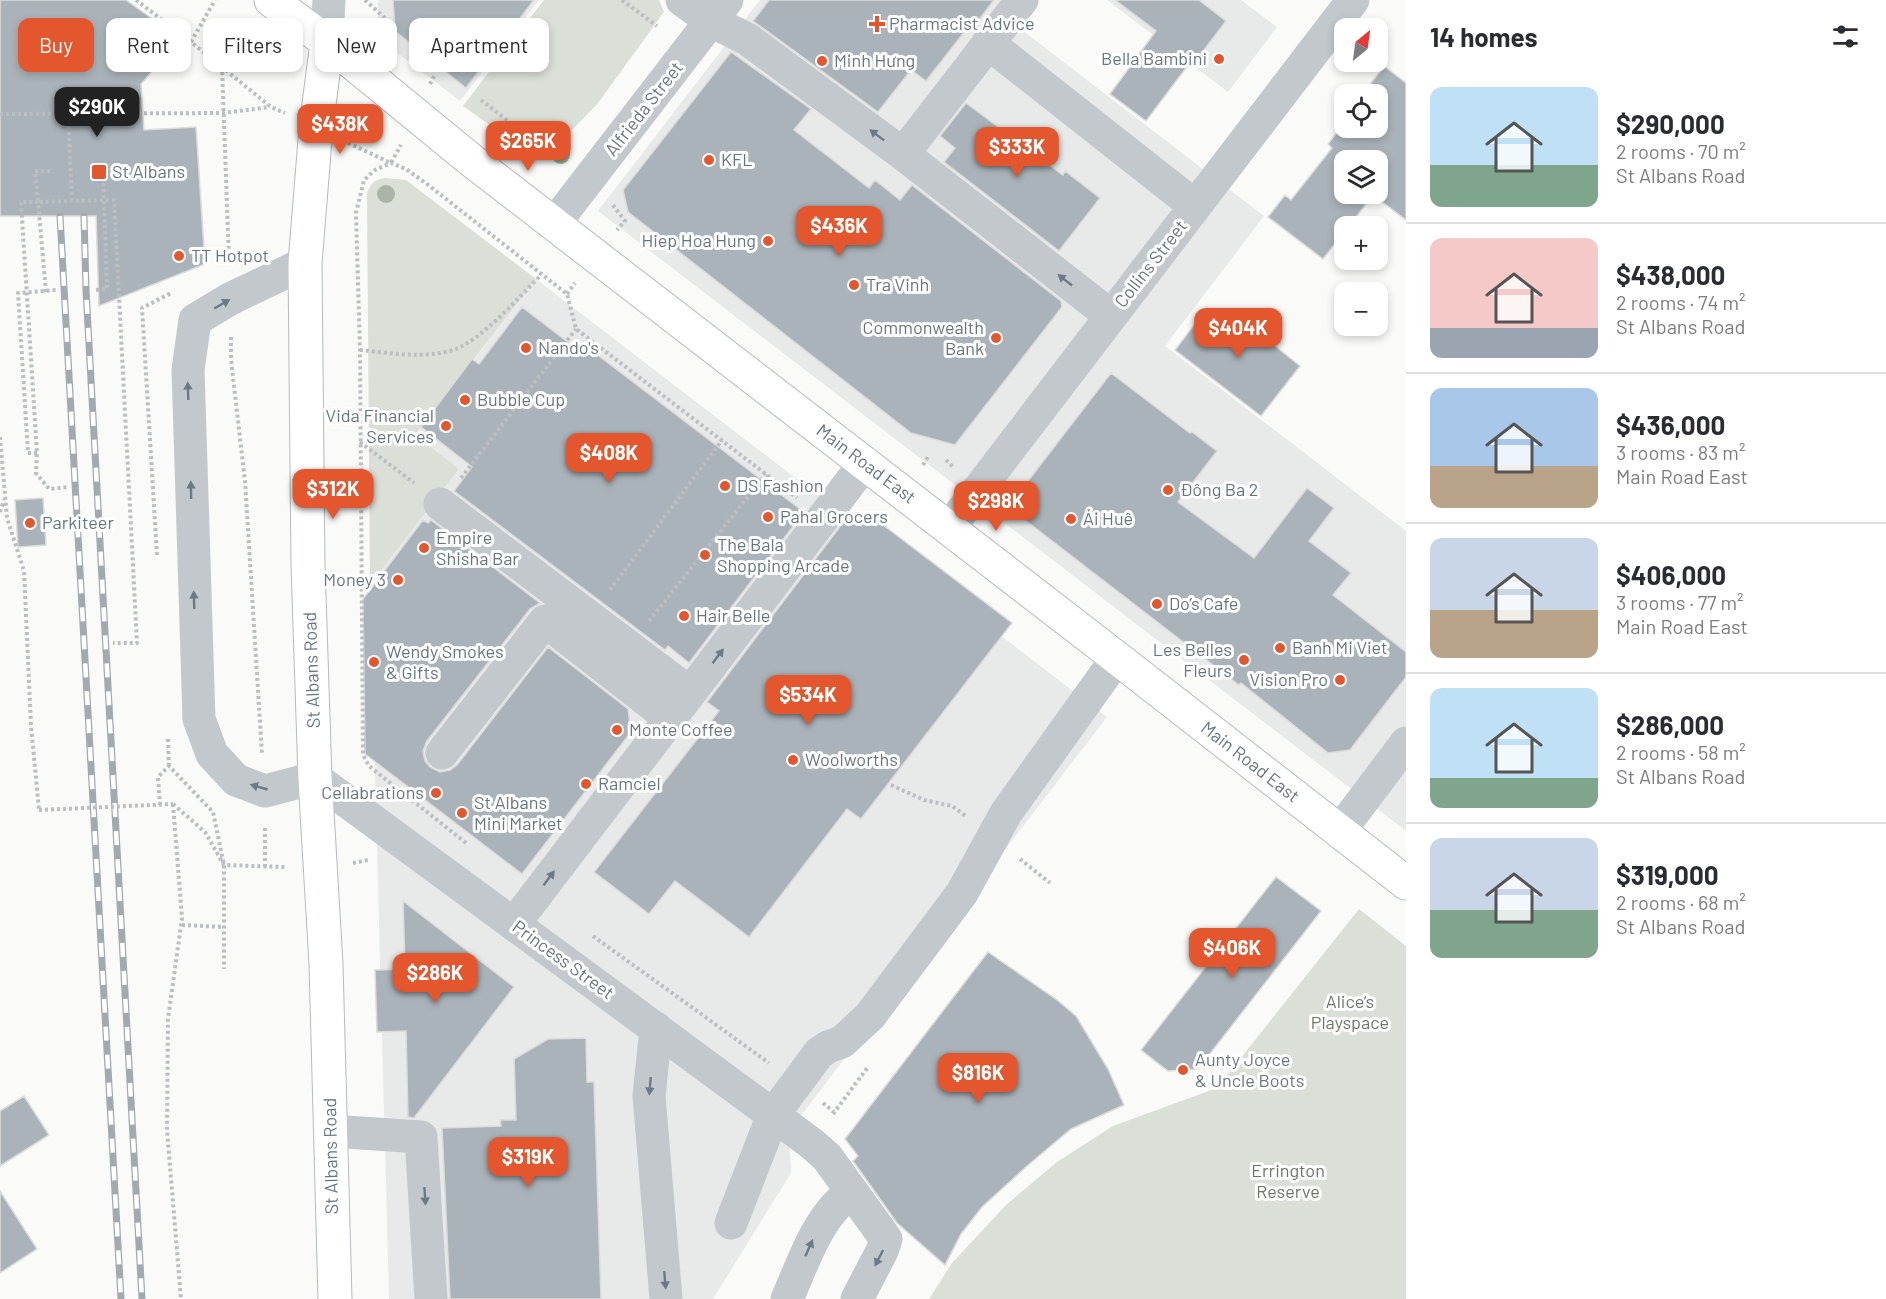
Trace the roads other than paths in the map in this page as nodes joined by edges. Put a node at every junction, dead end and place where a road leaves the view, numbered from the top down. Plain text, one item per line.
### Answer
1 (271, 0) edge
2 (329, 0) edge
3 (682, 0) edge
4 (1022, 0) edge
5 (1353, 0) edge
6 (719, 11) edge
7 (328, 18) edge
8 (315, 33) edge
9 (988, 43) junction
10 (323, 72) edge
11 (364, 72) edge
12 (903, 154) junction
13 (1195, 206) junction
14 (554, 224) junction
15 (305, 263) junction
16 (1111, 316) junction
17 (865, 464) junction
18 (440, 504) road end
19 (949, 528) junction
20 (1117, 657) junction
21 (690, 693) junction
22 (671, 719) junction
23 (1406, 744) edge
24 (442, 753) dead end
25 (315, 778) junction
26 (1339, 832) junction
27 (1406, 883) edge
28 (514, 924) junction
29 (656, 1028) junction
30 (773, 1114) junction
31 (330, 1131) junction
32 (851, 1192) junction
33 (731, 1222) dead end
34 (334, 1299) edge
35 (431, 1299) edge
36 (666, 1299) edge
37 (787, 1299) edge
38 (857, 1299) edge

1 - 8 main road, Main Road East
2 - 7 street
3 - 6 street
4 - 9 street
5 - 13 street, Collins Street
12 -> 6 street
6 - 14 street, Alfrieda Street
9 - 12 street
9 - 13 street
10 - 15 main road, St Albans Road
11 - 14 main road, Main Road East
16 -> 12 street
13 - 16 street, Collins Street
14 - 17 main road, Main Road East
15 - 25 main road, St Albans Road
25 -> 15 street
16 - 19 street, Collins Street
17 - 19 main road, Main Road East
21 -> 17 street
18 - 21 street
19 - 20 main road, Main Road East
20 - 26 main road, Main Road East
20 - 30 street
21 - 22 street
22 - 24 street
28 -> 22 street
23 - 26 street
25 - 28 street, Princess Street
25 - 31 main road, St Albans Road
26 - 27 main road, Main Road East
28 - 29 street, Princess Street
29 - 30 street, Princess Street
29 -> 36 street
30 - 32 street, Princess Street
30 - 33 street
31 - 34 main road, St Albans Road
31 -> 35 street
37 -> 32 street
32 -> 38 street, Princess Street

